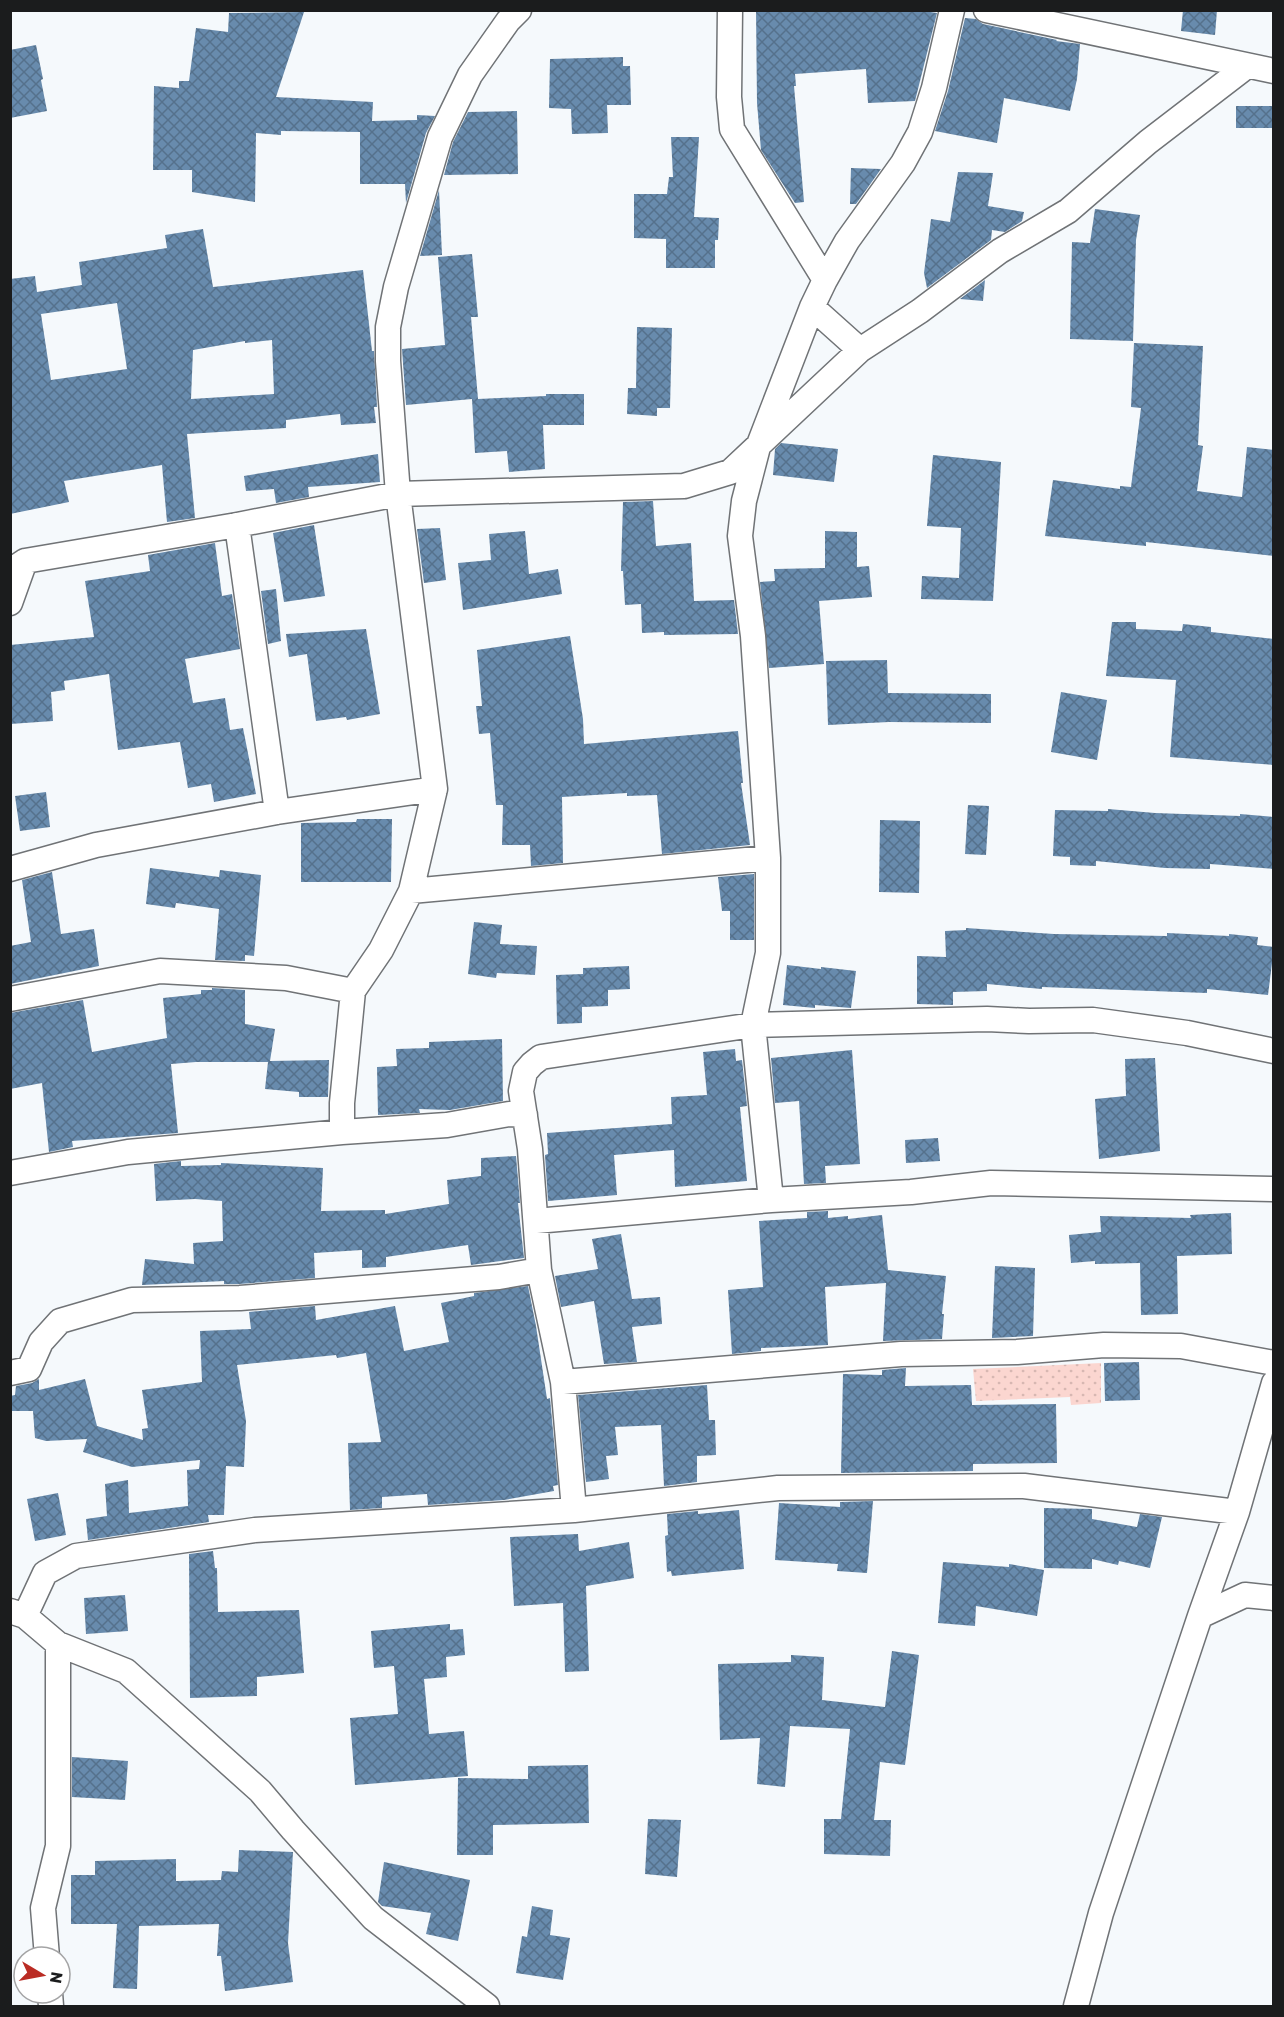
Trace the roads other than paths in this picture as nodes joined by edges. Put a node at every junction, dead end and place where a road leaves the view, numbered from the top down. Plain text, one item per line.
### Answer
1 (519, 10) edge
2 (730, 10) edge
3 (952, 10) edge
4 (986, 10) edge
5 (1247, 66) junction
6 (1274, 71) edge
7 (825, 280) junction
8 (812, 307) junction
9 (860, 350) junction
10 (758, 447) junction
11 (398, 494) junction
12 (237, 525) junction
13 (18, 566) edge
14 (10, 603) edge
15 (435, 789) junction
16 (277, 812) junction
17 (768, 858) junction
18 (10, 869) edge
19 (411, 891) junction
20 (353, 991) junction
21 (10, 999) edge
22 (753, 1025) junction
23 (1274, 1051) edge
24 (525, 1115) junction
25 (342, 1132) junction
26 (10, 1173) edge
27 (1274, 1189) edge
28 (771, 1200) junction
29 (536, 1221) junction
30 (539, 1270) junction
31 (1274, 1363) edge
32 (10, 1373) edge
33 (563, 1383) junction
34 (1274, 1383) edge
35 (574, 1510) junction
36 (1237, 1512) junction
37 (1274, 1598) edge
38 (18, 1614) edge
39 (1200, 1616) junction
40 (58, 1644) junction
41 (46, 1945) edge
42 (487, 2007) edge
43 (1077, 2007) edge

1 - 11 street
2 - 7 street
3 - 7 street
4 - 5 street
5 - 6 street
5 - 9 street
7 - 8 street
8 - 9 street
8 - 10 street
9 - 10 street
10 - 11 street
10 - 17 street
11 - 12 street
11 - 15 street
12 - 13 street
12 - 16 street
13 - 14 street
15 - 16 street
15 - 19 street
16 - 18 street
17 - 19 street
17 - 22 street
19 - 20 street
20 - 21 street
20 - 25 street
22 - 23 street
22 - 24 street
22 - 28 street
24 - 25 street
24 - 29 street
25 - 26 street
27 - 28 street
28 - 29 street
29 - 30 street
30 - 32 street
30 - 33 street
31 - 33 street
33 - 35 street
34 - 36 street
35 - 36 street
35 - 38 street
36 - 39 street
37 - 39 street
38 - 40 street
39 - 43 street
40 - 41 street
40 - 42 street

